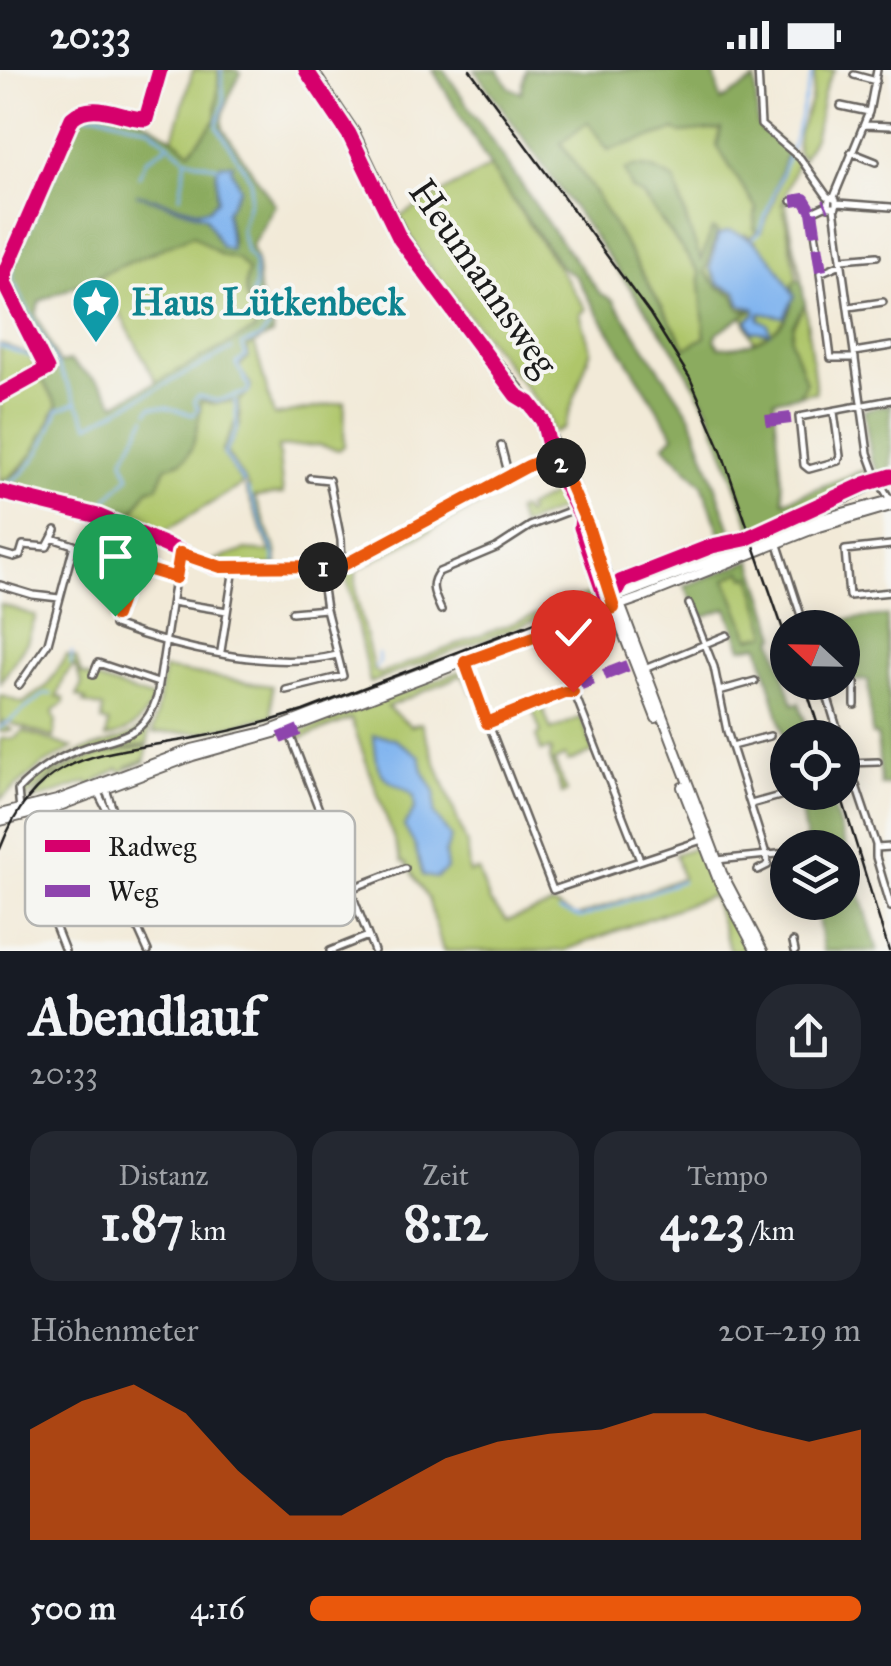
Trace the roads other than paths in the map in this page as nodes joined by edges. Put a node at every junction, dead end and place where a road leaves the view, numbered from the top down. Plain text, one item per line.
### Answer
1 (314, 70) edge
2 (758, 70) edge
3 (877, 70) edge
4 (854, 75) dead end
5 (876, 81) junction
6 (841, 106) dead end
7 (869, 112) junction
8 (864, 125) junction
9 (891, 126) edge
10 (851, 152) junction
11 (876, 162) dead end
12 (805, 188) dead end
13 (801, 198) junction
14 (792, 201) dead end
15 (833, 202) junction
16 (891, 207) edge
17 (812, 212) junction
18 (877, 256) dead end
19 (842, 262) junction
20 (821, 271) junction
21 (883, 302) dead end
22 (848, 306) junction
23 (891, 346) edge
24 (854, 355) junction
25 (891, 400) edge
26 (861, 407) junction
27 (834, 412) junction
28 (501, 446) dead end
29 (557, 454) junction
30 (509, 476) junction
31 (310, 478) dead end
32 (0, 492) edge
33 (891, 501) edge
34 (580, 507) junction
35 (56, 530) dead end
36 (52, 538) junction
37 (776, 540) junction
38 (891, 545) edge
39 (74, 546) junction
40 (0, 553) edge
41 (180, 553) junction
42 (133, 565) junction
43 (342, 566) junction
44 (234, 568) junction
45 (320, 568) junction
46 (94, 574) dead end
47 (176, 578) junction
48 (126, 584) junction
49 (0, 585) edge
50 (891, 592) edge
51 (59, 598) junction
52 (640, 598) junction
53 (172, 602) junction
54 (616, 603) junction
55 (689, 604) dead end
56 (326, 610) junction
57 (441, 610) dead end
58 (799, 610) edge
59 (227, 611) junction
60 (292, 612) dead end
61 (593, 615) junction
62 (626, 629) junction
63 (727, 636) dead end
64 (165, 642) junction
65 (706, 646) junction
66 (222, 652) junction
67 (337, 654) junction
68 (462, 661) junction
69 (642, 670) junction
70 (93, 676) dead end
71 (755, 681) dead end
72 (159, 683) junction
73 (19, 685) dead end
74 (286, 690) dead end
75 (719, 691) junction
76 (856, 700) edge
77 (856, 705) dead end
78 (487, 723) junction
79 (287, 727) junction
80 (770, 736) dead end
81 (732, 746) junction
82 (878, 762) dead end
83 (860, 763) edge
84 (100, 787) junction
85 (770, 799) edge
86 (860, 799) edge
87 (751, 804) junction
88 (20, 810) junction
89 (41, 811) edge
90 (109, 811) edge
91 (320, 811) edge
92 (0, 814) edge
93 (25, 815) edge
94 (0, 822) edge
95 (704, 838) junction
96 (876, 848) junction
97 (891, 848) edge
98 (766, 854) junction
99 (770, 854) edge
100 (640, 860) junction
101 (717, 860) junction
102 (404, 868) dead end
103 (758, 870) dead end
104 (355, 887) edge
105 (355, 902) edge
106 (891, 907) edge
107 (55, 926) edge
108 (137, 926) edge
109 (368, 936) junction
110 (792, 942) dead end
111 (65, 951) edge
112 (148, 951) edge
113 (330, 951) edge
114 (374, 951) edge
115 (756, 951) edge
116 (763, 951) edge
117 (795, 951) edge

1 - 29 street, Heumannsweg
2 - 15 street
3 - 5 street
4 - 5 street
5 - 7 street
6 - 7 street
7 - 8 street
8 - 9 street
8 - 10 street
10 - 11 street
10 - 15 street
12 - 13 street
13 - 14 street
13 - 17 street
15 - 16 street
15 - 17 street
15 - 19 street
17 - 20 street
18 - 19 street
19 - 20 street
19 - 22 street
20 - 24 street
21 - 22 street
22 - 24 street
23 - 24 street
24 - 26 street
25 - 26 street
26 - 27 street
26 - 33 street
27 - 27 street
28 - 30 street
29 - 30 street
29 - 34 street, Heumannsweg
30 - 43 street
31 - 43 street
32 - 41 street
33 - 37 main road
34 - 54 street, Heumannsweg
34 - 57 street
35 - 36 street
36 - 39 street
36 - 40 street
37 - 52 main road
37 - 54 main road
37 - 58 street
38 - 50 street
39 - 42 street
39 - 51 street
41 - 44 street
41 - 47 street
42 - 47 street
42 - 48 street
43 - 45 street
44 - 45 street
44 - 59 street
45 - 56 street
46 - 48 street
47 - 53 street
48 - 64 street
49 - 51 street
51 - 73 street
52 - 54 main road
52 - 62 main road
53 - 59 street
53 - 64 street
54 - 61 main road
54 - 62 main road
54 - 68 main road
55 - 65 street
56 - 60 street
56 - 67 street
59 - 66 street
61 - 62 main road
61 - 68 main road
62 - 69 main road
63 - 65 street
64 - 66 street
64 - 72 street
65 - 69 street
65 - 75 street
66 - 67 street
67 - 74 street
68 - 78 street
68 - 79 main road
69 - 95 main road
70 - 72 street
71 - 75 street
72 - 88 street
75 - 81 street
76 - 77 street
78 - 100 street
78 - 100 street
79 - 84 main road
79 - 91 street
80 - 81 street
81 - 87 street
82 - 83 street
84 - 88 main road
84 - 89 main road
84 - 90 street
85 - 87 street
86 - 96 street
87 - 98 street
88 - 92 main road
93 - 94 main road
95 - 100 street
95 - 101 main road
95 - 115 main road
96 - 97 street
96 - 106 street
98 - 99 street
98 - 101 street
98 - 103 street
101 - 116 main road
102 - 104 street
105 - 109 street
107 - 111 street
108 - 112 street
109 - 113 street
109 - 114 street
110 - 117 street

